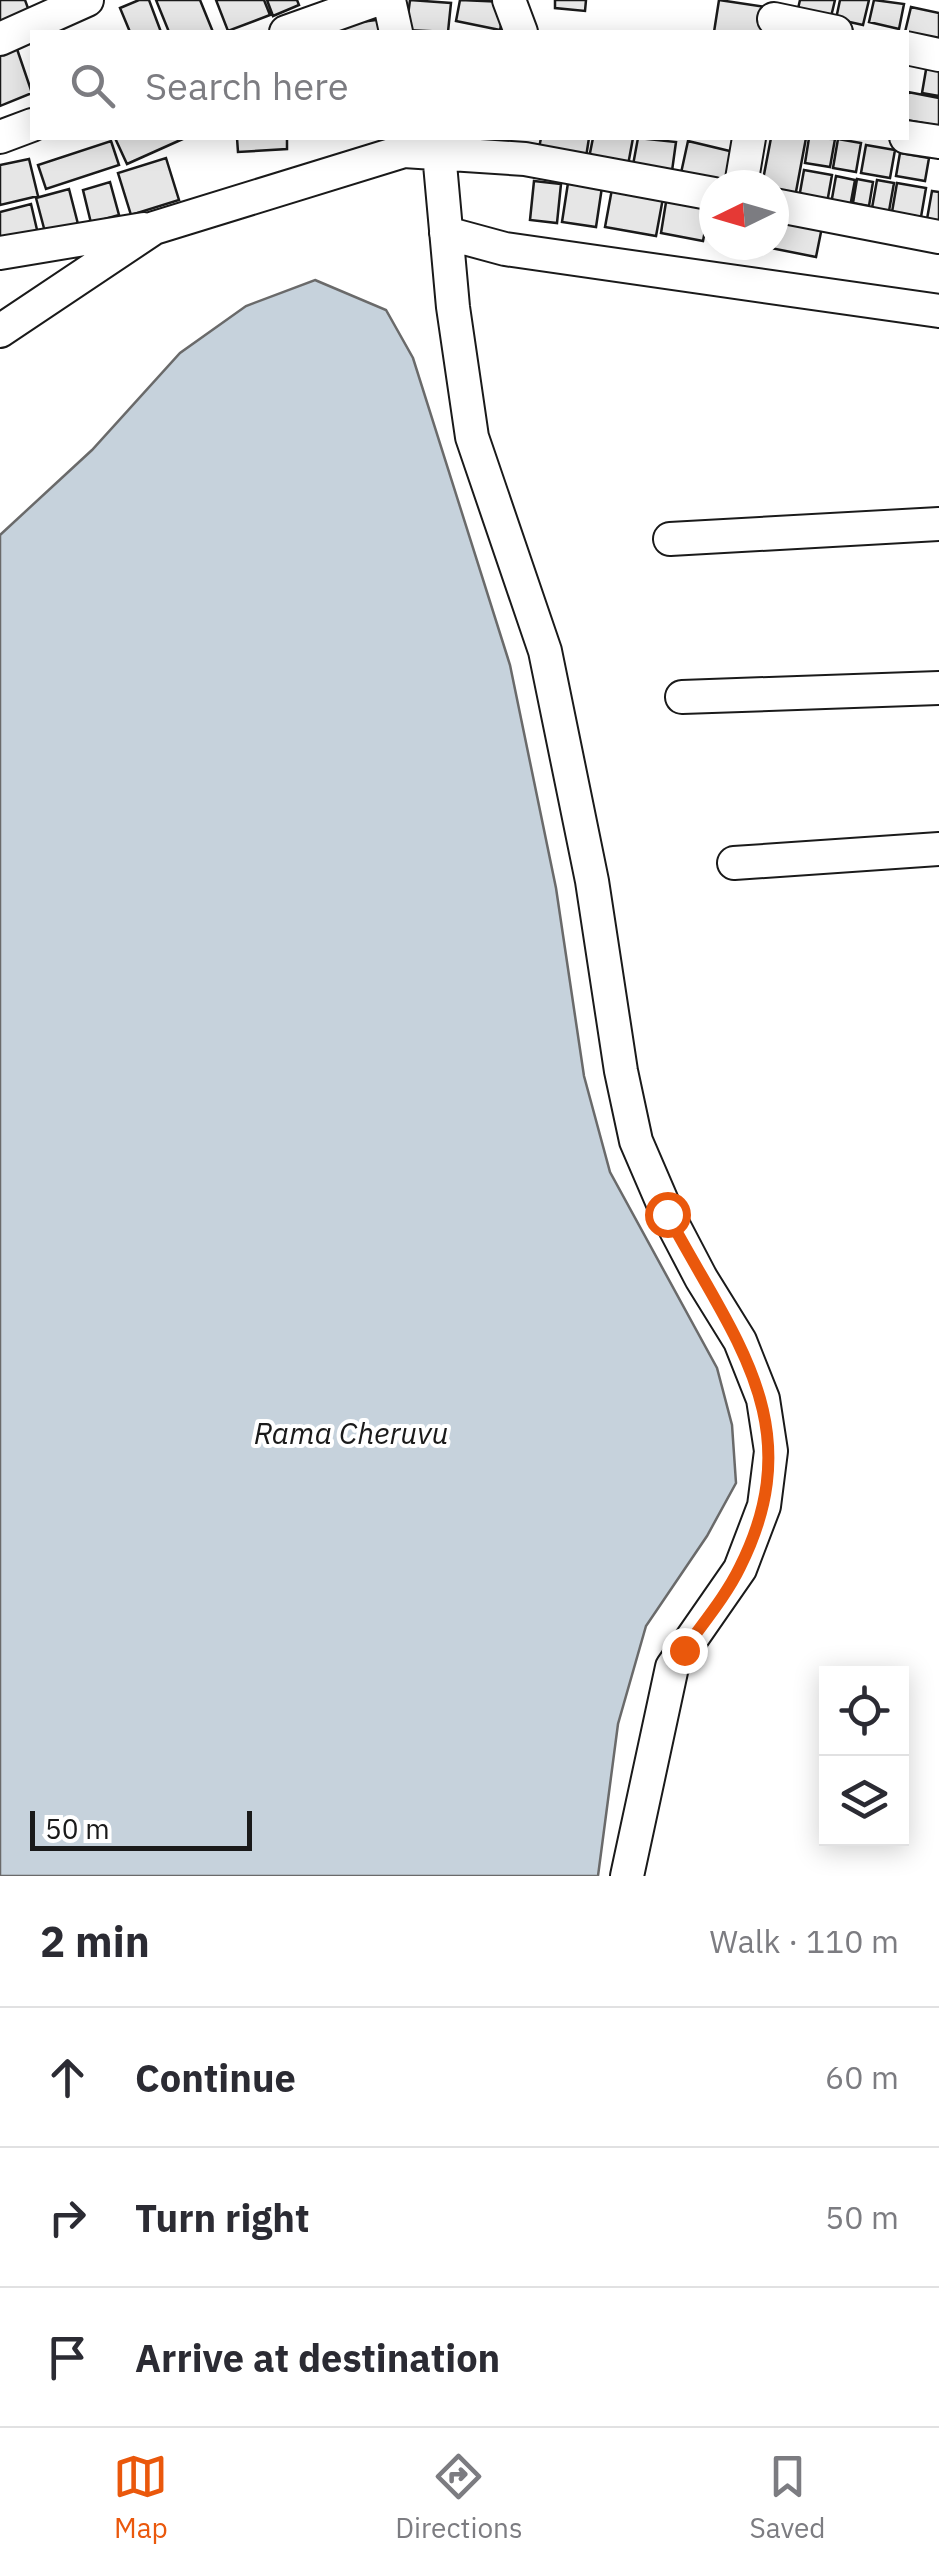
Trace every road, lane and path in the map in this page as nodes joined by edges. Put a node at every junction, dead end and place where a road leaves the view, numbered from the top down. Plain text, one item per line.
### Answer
1 (87, 0) edge
2 (376, 0) edge
3 (389, 0) edge
4 (509, 0) edge
5 (774, 17) edge
6 (292, 30) edge
7 (396, 30) edge
8 (520, 30) edge
9 (828, 30) edge
10 (0, 40) edge
11 (909, 49) edge
12 (939, 54) edge
13 (30, 126) edge
14 (0, 137) edge
15 (909, 137) edge
16 (749, 140) edge
17 (939, 142) edge
18 (403, 144) edge
19 (526, 148) edge
20 (439, 153) junction
21 (744, 170) edge
22 (699, 190) edge
23 (789, 208) edge
24 (154, 228) junction
25 (446, 233) junction
26 (939, 238) edge
27 (0, 253) edge
28 (939, 312) edge
29 (0, 332) edge
30 (939, 524) edge
31 (670, 539) dead end
32 (939, 688) edge
33 (682, 697) dead end
34 (939, 849) edge
35 (734, 863) dead end
36 (627, 1876) edge

1 - 10 street
2 - 6 street
3 - 7 street
4 - 8 street
5 - 9 street
11 - 12 street
13 - 14 street
15 - 17 street
16 - 21 street
18 - 20 street
18 - 24 street
19 - 20 street
19 - 22 street
20 - 25 street
23 - 26 street
24 - 27 street
24 - 29 street
25 - 28 street
25 - 36 street
30 - 31 street
32 - 33 street
34 - 35 street

